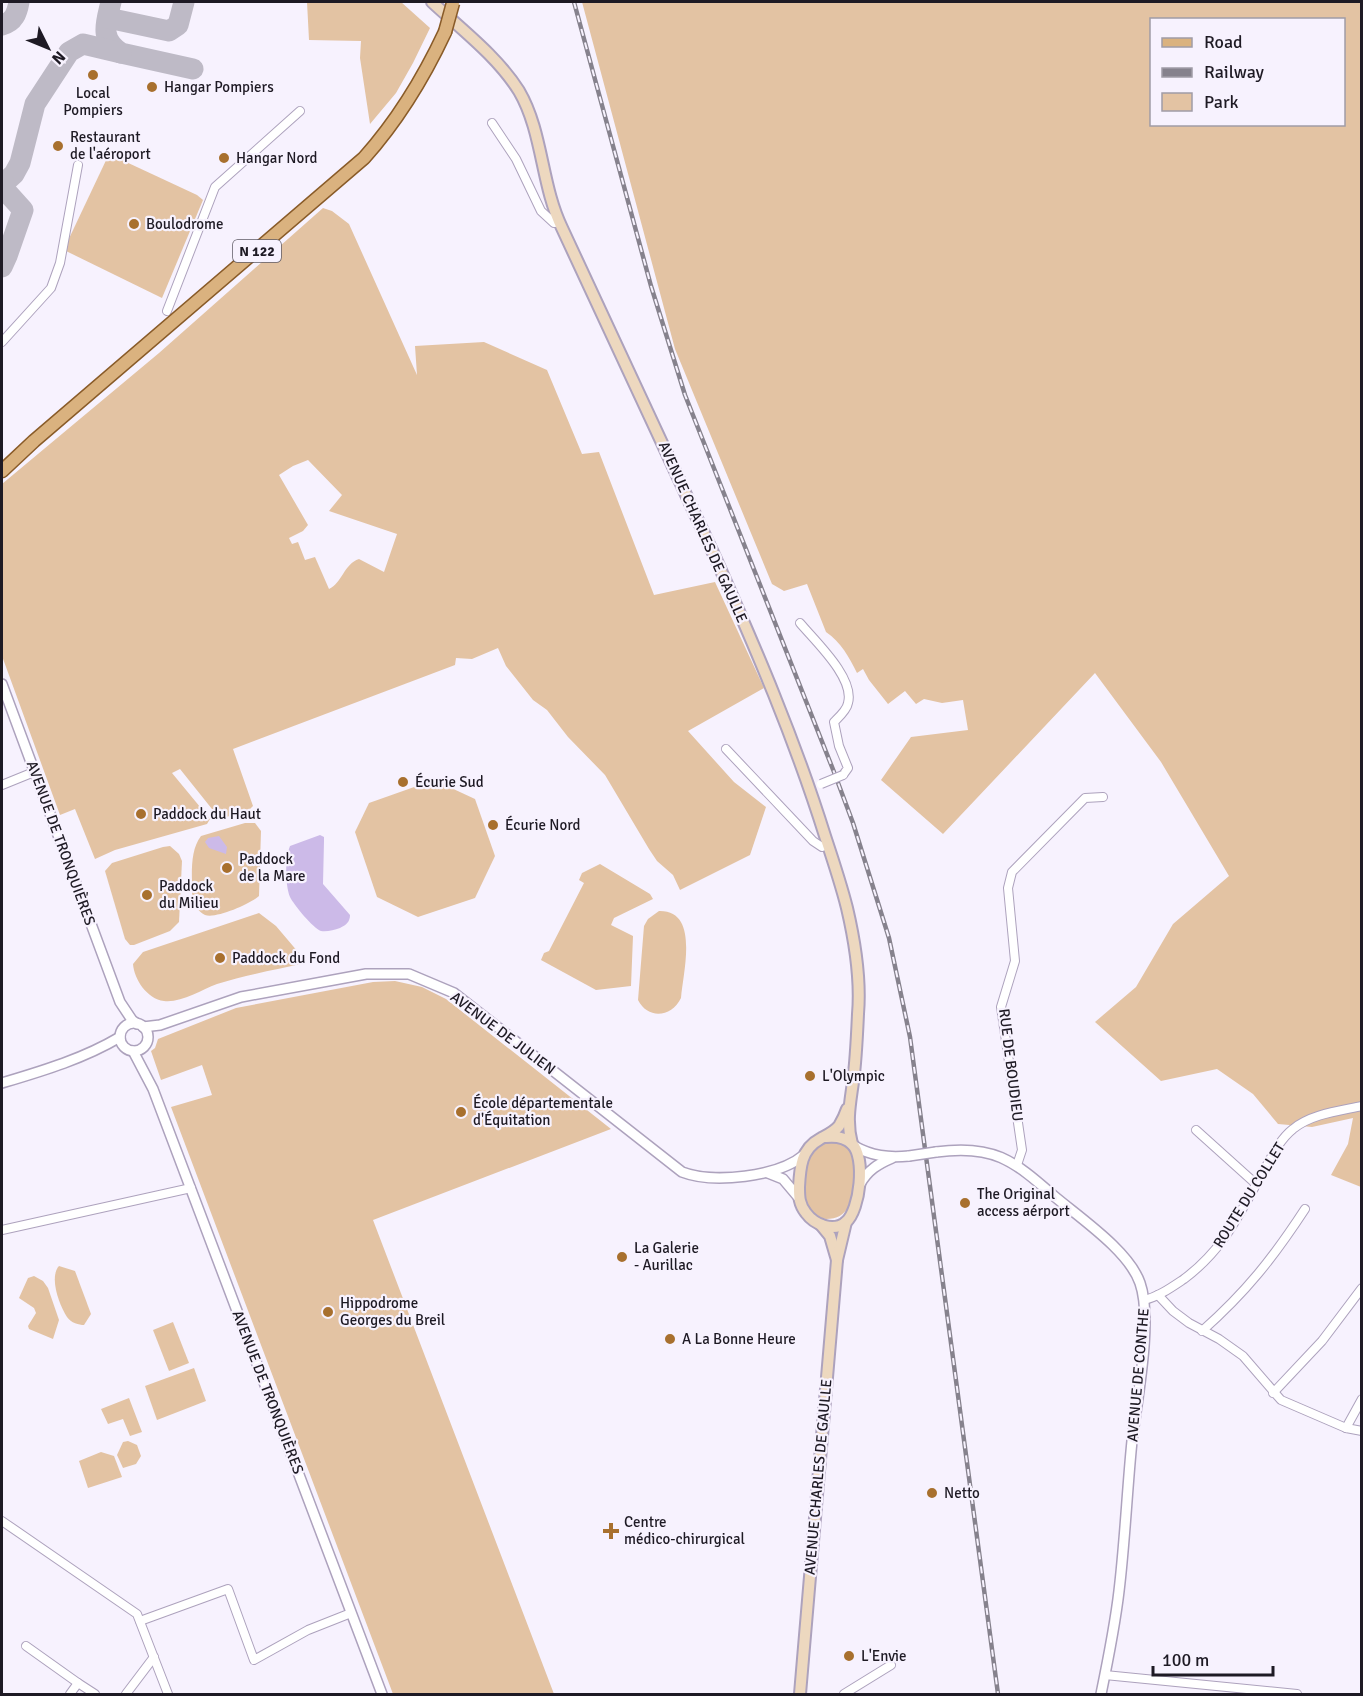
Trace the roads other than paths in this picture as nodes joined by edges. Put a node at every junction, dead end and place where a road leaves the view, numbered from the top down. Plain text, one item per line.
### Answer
1 (432, 2) edge
2 (453, 2) edge
3 (300, 111) dead end
4 (492, 123) dead end
5 (78, 165) dead end
6 (559, 222) junction
7 (167, 311) dead end
8 (2, 342) edge
9 (34, 441) junction
10 (2, 465) edge
11 (2, 471) edge
12 (800, 623) dead end
13 (2, 684) edge
14 (726, 749) dead end
15 (34, 772) junction
16 (2, 785) edge
17 (811, 790) junction
18 (1104, 797) dead end
19 (828, 845) junction
20 (120, 1002) junction
21 (211, 1007) junction
22 (140, 1025) junction
23 (124, 1028) junction
24 (120, 1037) junction
25 (145, 1044) junction
26 (129, 1050) junction
27 (92, 1053) junction
28 (2, 1083) edge
29 (153, 1089) junction
30 (1362, 1106) edge
31 (848, 1108) junction
32 (1196, 1130) dead end
33 (826, 1137) junction
34 (853, 1145) junction
35 (804, 1155) junction
36 (892, 1158) junction
37 (1017, 1166) junction
38 (768, 1173) junction
39 (1256, 1184) junction
40 (859, 1187) junction
41 (190, 1188) junction
42 (799, 1198) junction
43 (1305, 1209) dead end
44 (846, 1222) junction
45 (821, 1225) junction
46 (2, 1230) edge
47 (837, 1260) junction
48 (1362, 1288) edge
49 (1158, 1295) junction
50 (1144, 1300) junction
51 (1202, 1331) junction
52 (1273, 1393) junction
53 (1362, 1399) edge
54 (1346, 1428) junction
55 (1362, 1431) edge
56 (2, 1521) edge
57 (351, 1613) junction
58 (140, 1621) junction
59 (26, 1646) dead end
60 (154, 1658) junction
61 (891, 1665) dead end
62 (1105, 1675) junction
63 (78, 1683) junction
64 (70, 1695) edge
65 (95, 1695) edge
66 (126, 1695) edge
67 (168, 1695) edge
68 (382, 1695) edge
69 (800, 1695) edge
70 (844, 1695) edge
71 (1101, 1695) edge
72 (1297, 1695) edge

1 - 6 main road, AVENUE CHARLES DE GAULLE
2 - 9 main road, N 122, bridge
3 - 7 street
4 - 6 street
5 - 8 street
6 - 17 main road, AVENUE CHARLES DE GAULLE
9 - 10 main road
9 - 11 main road, N 122
12 - 17 street, bridge
13 - 15 street, AVENUE DE TRONQUIÈRES
14 - 19 street
15 - 16 street
15 - 20 street, AVENUE DE TRONQUIÈRES
17 - 19 main road, AVENUE CHARLES DE GAULLE
18 - 37 street, RUE DE BOUDIEU
19 - 31 main road, AVENUE CHARLES DE GAULLE
20 - 22 street, AVENUE DE TRONQUIÈRES
20 - 23 street, AVENUE DE TRONQUIÈRES
21 - 22 street, AVENUE DE JULIEN
21 - 25 street, AVENUE DE JULIEN
21 - 38 street, AVENUE DE JULIEN
22 - 23 street
22 - 25 street
23 - 24 street
24 - 26 street
24 - 27 street
25 - 26 street
25 - 29 street, AVENUE DE TRONQUIÈRES
26 - 27 street
26 - 29 street, AVENUE DE TRONQUIÈRES
27 - 28 street
29 - 41 street, AVENUE DE TRONQUIÈRES
30 - 39 street, ROUTE DU COLLET
31 - 33 main road, AVENUE CHARLES DE GAULLE
31 - 34 main road, AVENUE CHARLES DE GAULLE
32 - 39 street
33 - 34 main road
33 - 35 main road
34 - 36 street, AVENUE DE CONTHE
34 - 40 main road
35 - 38 street, AVENUE DE JULIEN
35 - 42 main road
36 - 37 street, AVENUE DE CONTHE, bridge
36 - 40 street, AVENUE DE CONTHE
37 - 50 street, AVENUE DE CONTHE
38 - 42 street
39 - 49 street, ROUTE DU COLLET
40 - 44 main road
41 - 46 street
41 - 57 street, AVENUE DE TRONQUIÈRES
42 - 45 main road
43 - 51 street
44 - 45 main road
44 - 47 main road, AVENUE CHARLES DE GAULLE
45 - 47 main road, AVENUE CHARLES DE GAULLE
47 - 69 main road, AVENUE CHARLES DE GAULLE
48 - 52 street
49 - 50 street, ROUTE DU COLLET
49 - 51 street
50 - 62 street, AVENUE DE CONTHE
51 - 52 street
52 - 54 street
53 - 54 street
54 - 55 street
56 - 58 street
57 - 58 street
57 - 68 street, AVENUE DE TRONQUIÈRES
58 - 60 street
59 - 63 street
60 - 66 street
60 - 67 street
61 - 70 street
62 - 71 street, AVENUE DE CONTHE
62 - 72 street
63 - 64 street
63 - 65 street

